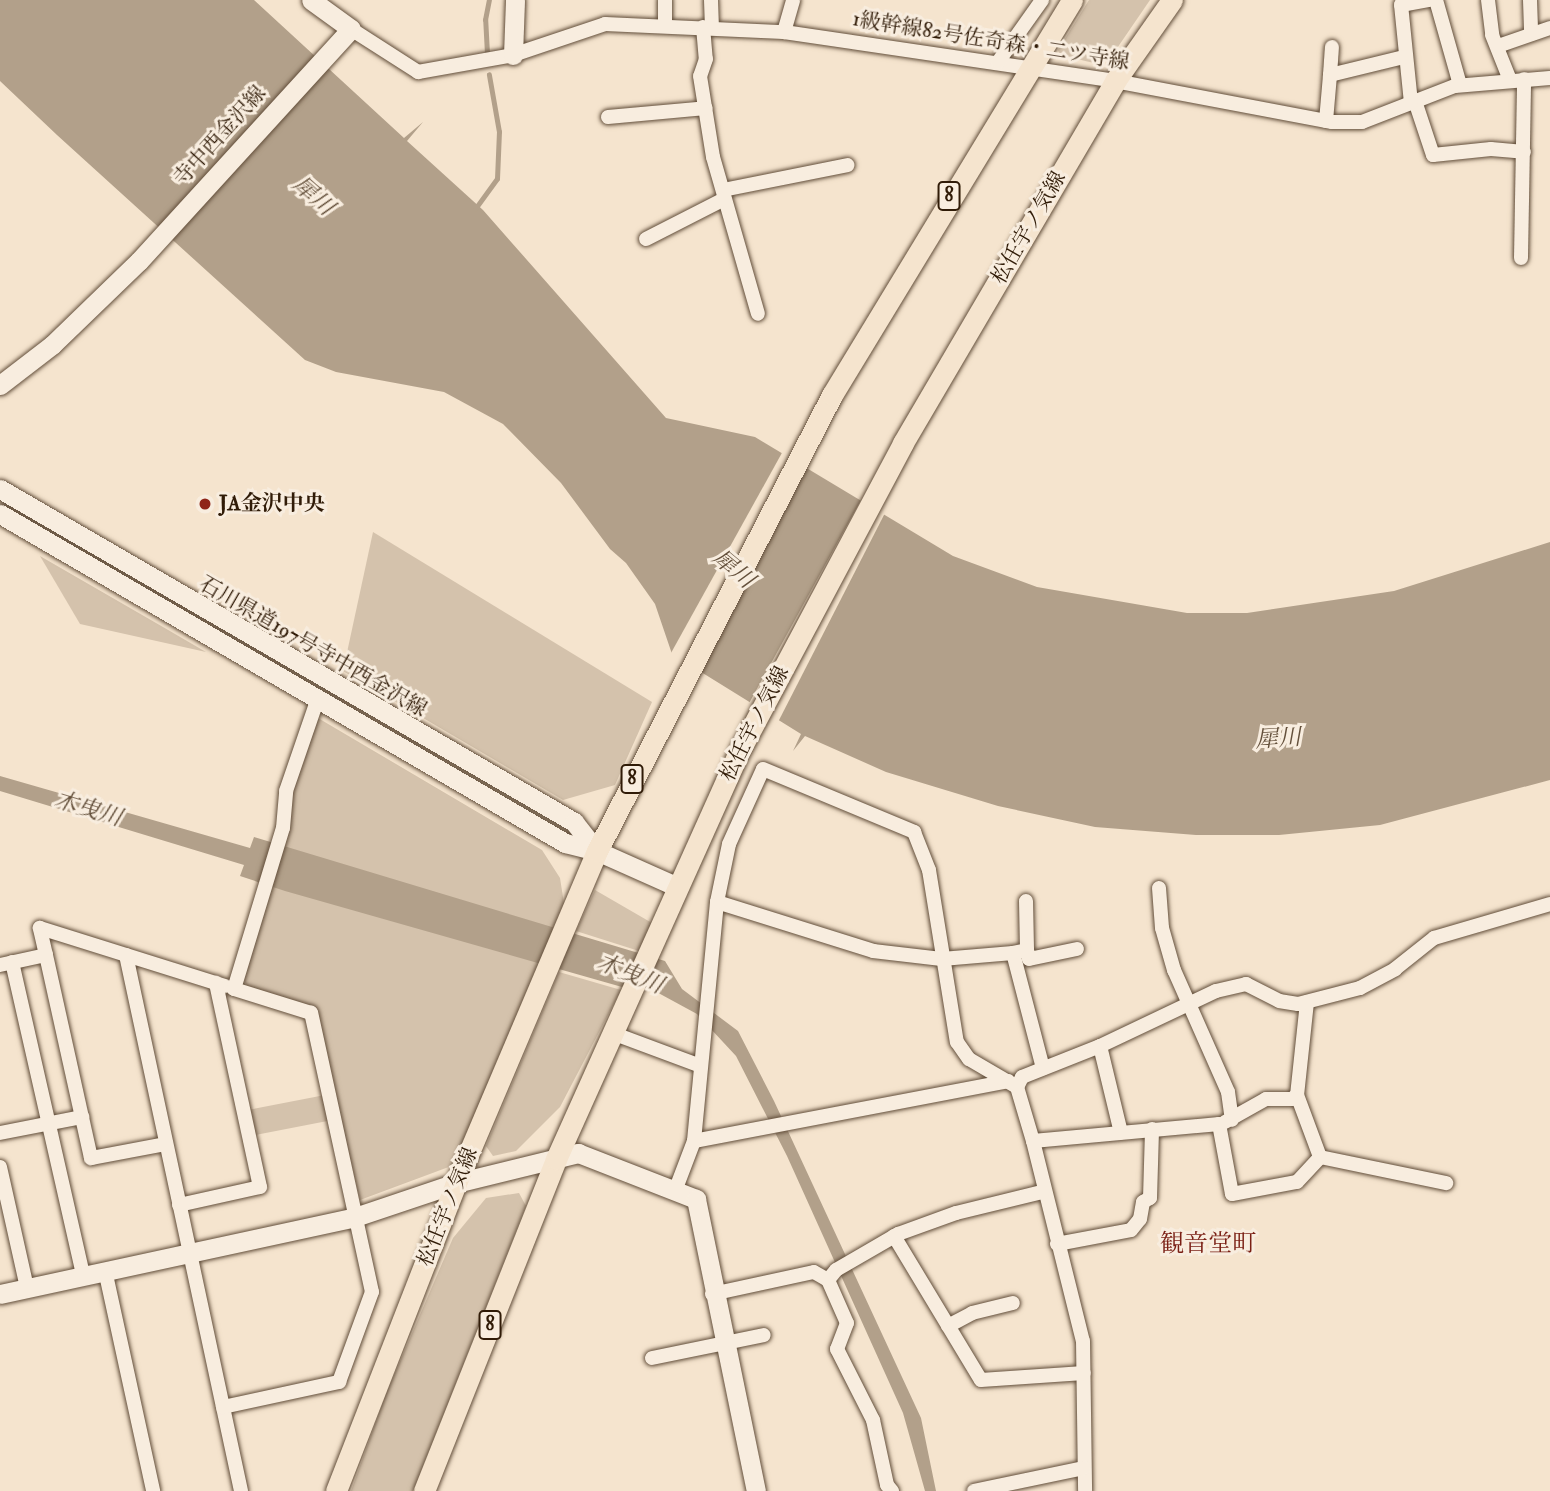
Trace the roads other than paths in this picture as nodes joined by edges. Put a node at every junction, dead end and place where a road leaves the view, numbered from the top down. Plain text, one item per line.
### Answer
1 (311, 0) edge
2 (514, 0) edge
3 (665, 0) edge
4 (710, 0) edge
5 (793, 0) edge
6 (1042, 0) edge
7 (1072, 0) edge
8 (1172, 0) edge
9 (1433, 0) edge
10 (1488, 0) edge
11 (1530, 0) edge
12 (665, 26) junction
13 (708, 27) junction
14 (1550, 28) edge
15 (351, 29) junction
16 (784, 32) junction
17 (1531, 34) junction
18 (1498, 46) junction
19 (1332, 47) dead end
20 (513, 55) junction
21 (1404, 57) junction
22 (998, 62) junction
23 (1027, 67) junction
24 (1330, 75) junction
25 (1550, 78) edge
26 (1517, 79) junction
27 (1115, 81) junction
28 (1460, 85) junction
29 (1413, 102) junction
30 (706, 108) junction
31 (608, 117) dead end
32 (1326, 121) junction
33 (1524, 152) junction
34 (848, 165) dead end
35 (723, 195) junction
36 (646, 239) dead end
37 (1521, 258) dead end
38 (758, 314) dead end
39 (0, 385) edge
40 (0, 489) edge
41 (0, 514) edge
42 (318, 698) junction
43 (597, 851) junction
44 (678, 887) junction
45 (1158, 888) dead end
46 (1026, 901) dead end
47 (717, 902) junction
48 (1550, 904) edge
49 (1077, 949) dead end
50 (1020, 951) junction
51 (46, 954) junction
52 (126, 955) junction
53 (942, 959) junction
54 (6, 963) edge
55 (216, 983) junction
56 (233, 989) junction
57 (1187, 1002) junction
58 (1307, 1002) junction
59 (612, 1033) junction
60 (1100, 1046) junction
61 (698, 1065) junction
62 (1044, 1068) junction
63 (1013, 1084) junction
64 (1297, 1095) junction
65 (82, 1117) junction
66 (1225, 1122) junction
67 (48, 1124) junction
68 (1152, 1129) junction
69 (0, 1133) edge
70 (1121, 1133) junction
71 (694, 1141) junction
72 (1032, 1141) junction
73 (165, 1143) junction
74 (1320, 1157) junction
75 (556, 1159) junction
76 (0, 1167) edge
77 (456, 1183) junction
78 (1446, 1183) dead end
79 (676, 1191) junction
80 (1042, 1192) junction
81 (179, 1205) junction
82 (355, 1217) junction
83 (894, 1236) junction
84 (1057, 1244) junction
85 (188, 1253) junction
86 (105, 1270) junction
87 (83, 1275) junction
88 (832, 1275) junction
89 (27, 1288) junction
90 (0, 1294) edge
91 (712, 1294) junction
92 (1013, 1303) dead end
93 (948, 1326) junction
94 (764, 1335) dead end
95 (723, 1343) junction
96 (652, 1359) dead end
97 (1084, 1373) junction
98 (223, 1407) junction
99 (1084, 1468) junction
100 (153, 1491) edge
101 (241, 1491) edge
102 (336, 1491) edge
103 (424, 1491) edge
104 (755, 1491) edge
105 (892, 1491) edge
106 (974, 1491) edge
107 (1086, 1491) edge

1 - 15 main road
2 - 20 main road
3 - 12 street
4 - 13 street
5 - 16 street
6 - 22 street
7 - 23 main road, 8
8 - 27 main road, 松任宇ノ気線 / 8
9 - 21 street
9 - 28 street
10 - 18 street
11 - 17 street
12 - 13 street, 1級幹線82号佐奇森・二ツ寺線
12 - 20 street, 1級幹線82号佐奇森・二ツ寺線
13 - 16 street, 1級幹線82号佐奇森・二ツ寺線
13 - 30 street
14 - 17 street
15 - 20 street, 1級幹線82号佐奇森・二ツ寺線
15 - 39 main road, 寺中西金沢線
16 - 22 street, 1級幹線82号佐奇森・二ツ寺線
17 - 18 street
18 - 26 street
19 - 24 street
21 - 24 street
21 - 29 street
22 - 23 street, 1級幹線82号佐奇森・二ツ寺線
23 - 27 street, 1級幹線82号佐奇森・二ツ寺線
23 - 43 main road, 8
24 - 32 street
25 - 26 street, 1級幹線82号佐奇森・二ツ寺線
26 - 28 street, 1級幹線82号佐奇森・二ツ寺線
26 - 33 street
27 - 32 street, 1級幹線82号佐奇森・二ツ寺線
27 - 44 main road, 松任宇ノ気線 / 8
28 - 29 street, 1級幹線82号佐奇森・二ツ寺線
29 - 32 street, 1級幹線82号佐奇森・二ツ寺線
29 - 33 street
30 - 31 street
30 - 35 street
33 - 37 street
34 - 35 street
35 - 36 street
35 - 38 street
40 - 43 main road, 石川県道197号寺中西金沢線
41 - 42 main road, 石川県道197号寺中西金沢線
42 - 43 main road, 石川県道197号寺中西金沢線
42 - 56 street
43 - 44 main road, 石川県道197号寺中西金沢線
43 - 77 main road, 松任宇ノ気線 / 8
44 - 59 main road, 松任宇ノ気線 / 8
45 - 57 street
46 - 50 street
47 - 53 street
47 - 53 street
47 - 61 street
48 - 58 street
49 - 50 street
50 - 53 street
50 - 62 street
51 - 52 street
51 - 54 street
51 - 65 street
52 - 55 street
52 - 73 street
53 - 63 street
54 - 67 street
55 - 56 street
55 - 81 street
56 - 82 street
57 - 58 street
57 - 60 street
57 - 66 street
58 - 64 street
59 - 61 street
59 - 75 main road, 松任宇ノ気線 / 8
60 - 62 street
60 - 70 street
61 - 71 street
62 - 63 street
63 - 71 street
63 - 72 street
64 - 66 street
64 - 74 street
65 - 67 street
65 - 73 street
66 - 68 street
66 - 74 street
67 - 69 street
67 - 87 street
68 - 70 street
68 - 84 street
70 - 72 street
71 - 79 street
72 - 80 street
73 - 81 street
74 - 78 street
75 - 77 main road
75 - 79 main road
75 - 103 main road, 松任宇ノ気線 / 8
76 - 89 street
77 - 82 main road
77 - 102 main road, 松任宇ノ気線 / 8
79 - 91 main road
80 - 83 street
80 - 84 street
81 - 85 street
82 - 85 main road
82 - 98 street
83 - 88 street
83 - 93 street
84 - 97 street
85 - 86 main road
85 - 98 street
86 - 87 main road
86 - 100 street
87 - 89 main road
88 - 91 street
88 - 105 street
89 - 90 main road
91 - 95 main road
92 - 93 street
93 - 97 street
94 - 95 street
95 - 96 street
95 - 104 main road
97 - 99 street
98 - 101 street
99 - 106 street
99 - 107 street

